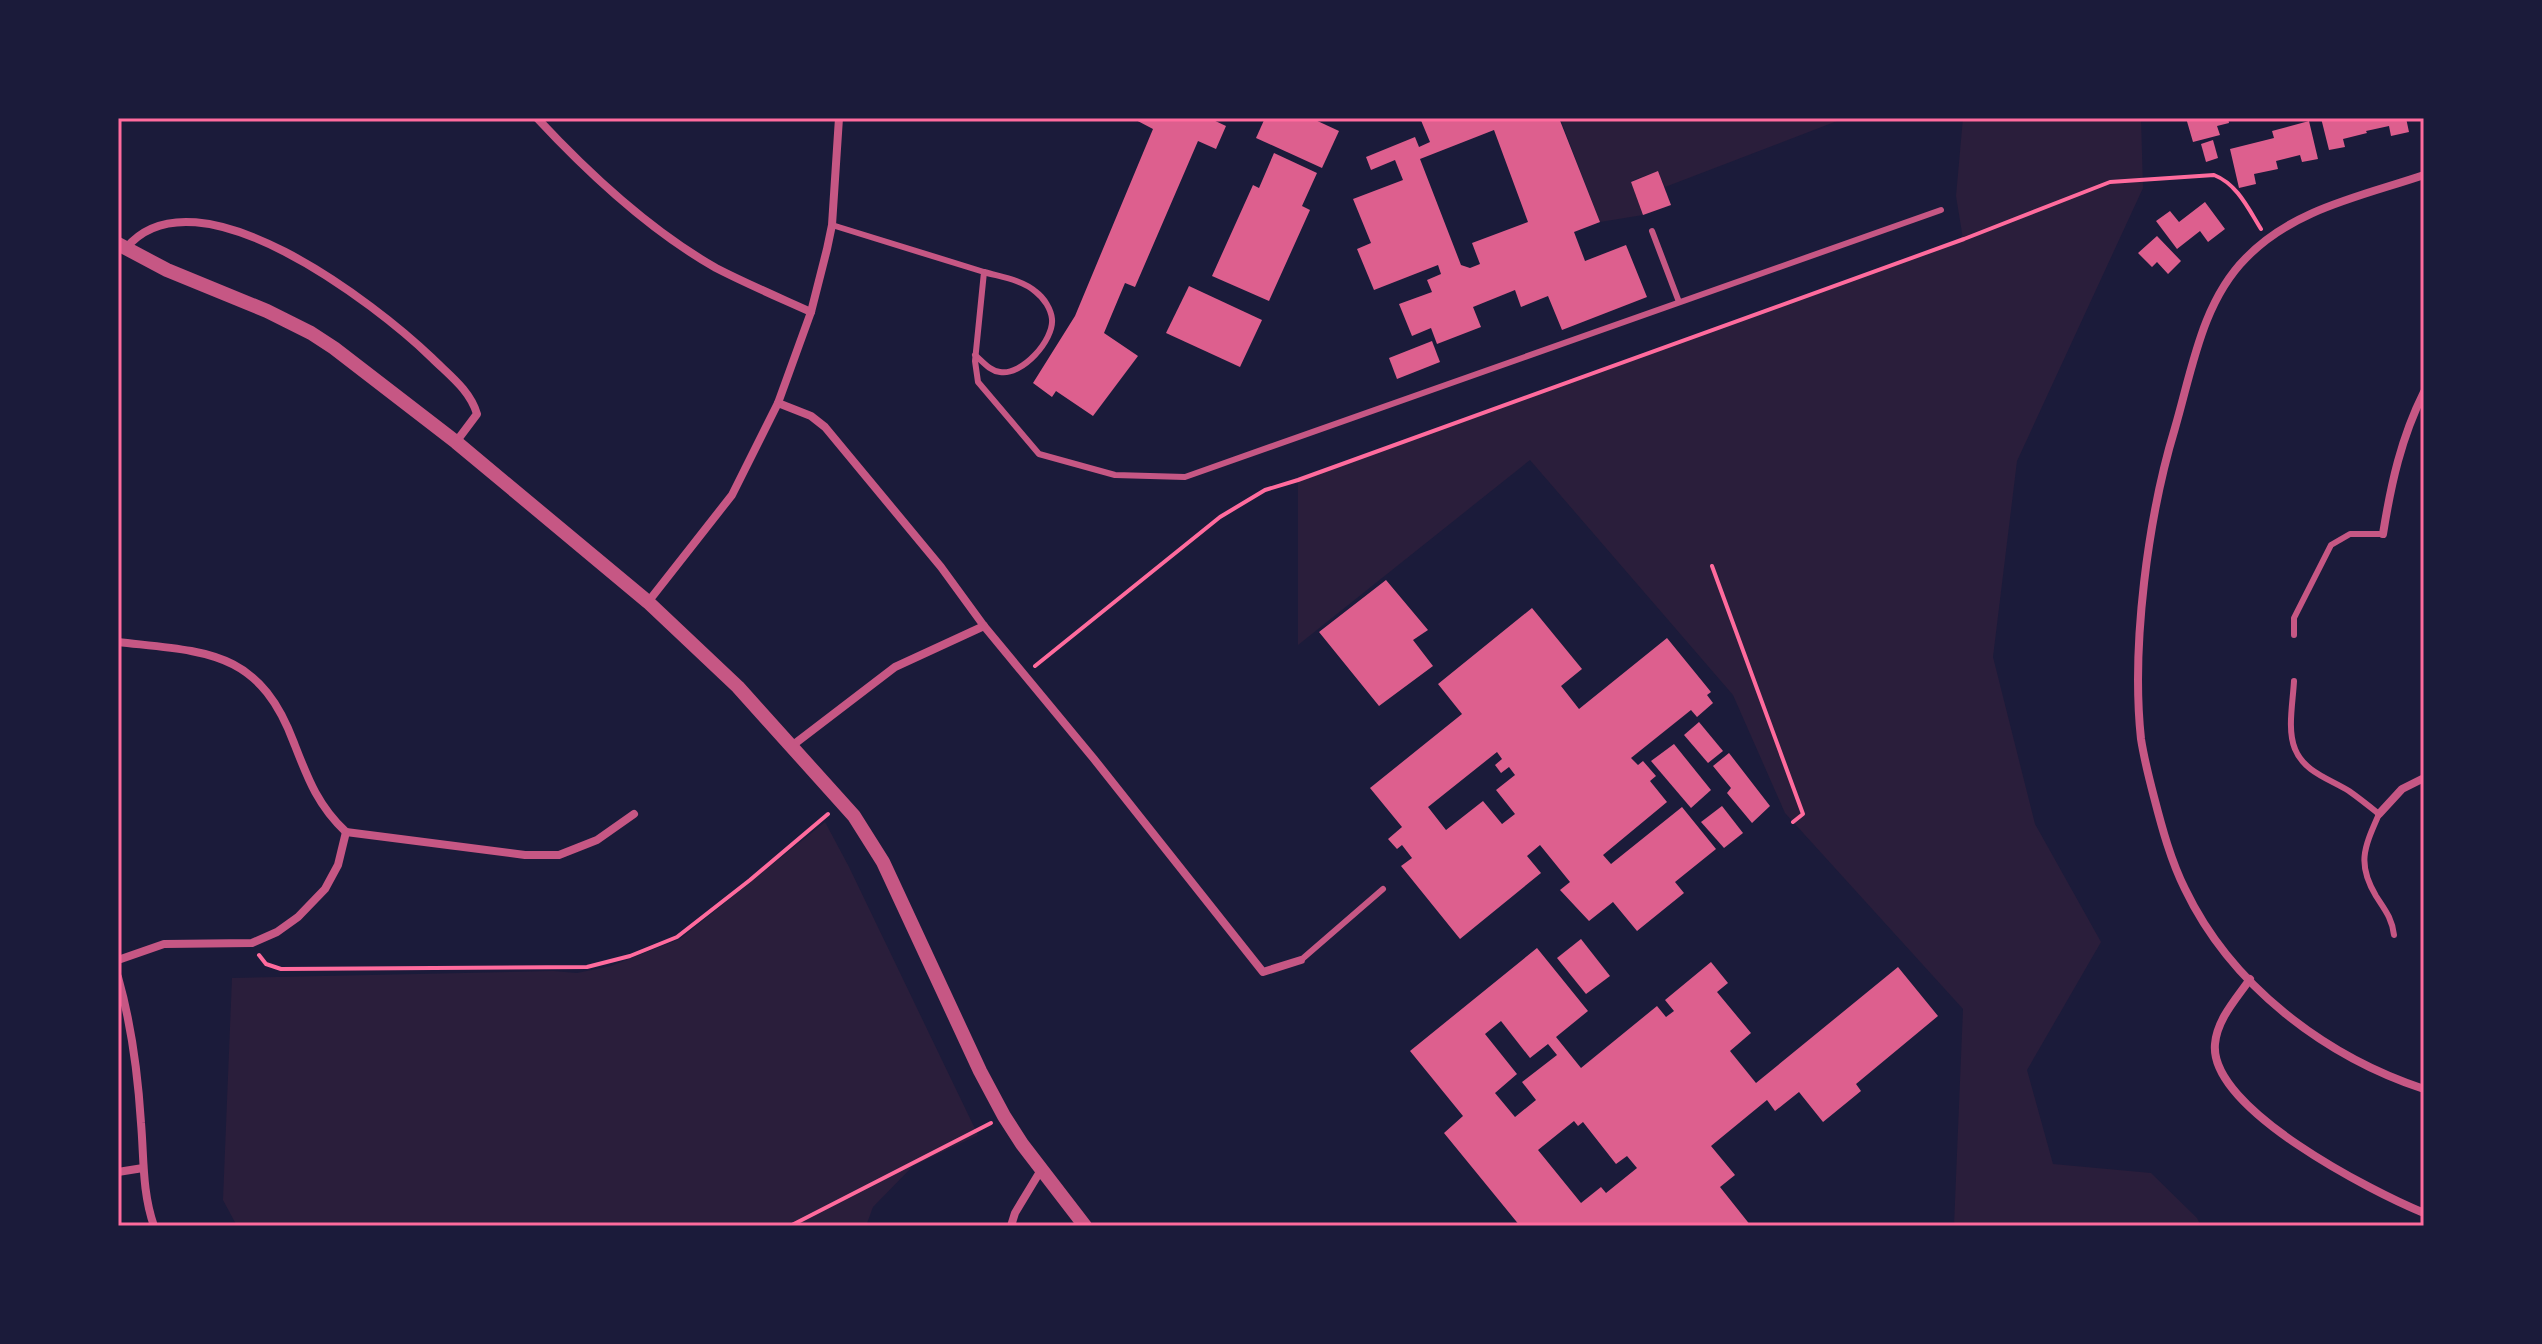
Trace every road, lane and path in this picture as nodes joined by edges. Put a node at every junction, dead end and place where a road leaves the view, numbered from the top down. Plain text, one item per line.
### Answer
1 (537, 118) edge
2 (839, 118) edge
3 (2424, 175) edge
4 (1941, 210) dead end
5 (832, 225) junction
6 (1652, 231) dead end
7 (2267, 237) junction
8 (122, 246) edge
9 (984, 272) junction
10 (1679, 302) junction
11 (811, 312) junction
12 (975, 355) junction
13 (2424, 392) edge
14 (778, 403) junction
15 (456, 442) junction
16 (2383, 534) joint
17 (1712, 566) dead end
18 (648, 602) junction
19 (984, 626) junction
20 (2294, 635) dead end
21 (118, 642) edge
22 (1025, 674) junction
23 (2294, 681) dead end
24 (793, 745) junction
25 (2424, 778) edge
26 (841, 801) junction
27 (634, 814) dead end
28 (2379, 814) junction
29 (1793, 822) dead end
30 (346, 832) junction
31 (1383, 889) dead end
32 (2394, 935) dead end
33 (252, 943) junction
34 (118, 960) edge
35 (1301, 960) joint
36 (118, 977) edge
37 (2250, 979) junction
38 (2424, 1089) edge
39 (1004, 1116) junction
40 (143, 1168) junction
41 (1041, 1170) junction
42 (118, 1172) edge
43 (2424, 1213) edge
44 (154, 1226) edge
45 (790, 1226) edge
46 (1011, 1226) edge
47 (1085, 1226) edge

1 - 11 street
2 - 5 street
3 - 7 street
4 - 10 lane
5 - 9 lane
5 - 11 street
6 - 10 lane
7 - 22 path
7 - 37 street
8 - 15 street
8 - 15 street
9 - 12 lane
9 - 12 lane
10 - 12 lane
11 - 14 street
13 - 16 street
14 - 18 street
14 - 19 street
15 - 18 street
16 - 20 lane
17 - 29 path
18 - 24 street
19 - 22 street
19 - 24 street
21 - 30 street
22 - 35 street
23 - 28 lane
24 - 26 street
25 - 28 street
26 - 33 path
26 - 39 street
27 - 30 street
28 - 32 lane
30 - 33 street
31 - 35 lane
33 - 34 street
36 - 40 street
37 - 38 street
37 - 43 street
39 - 41 street
39 - 45 path
40 - 42 street
40 - 44 street
41 - 46 street
41 - 47 street

